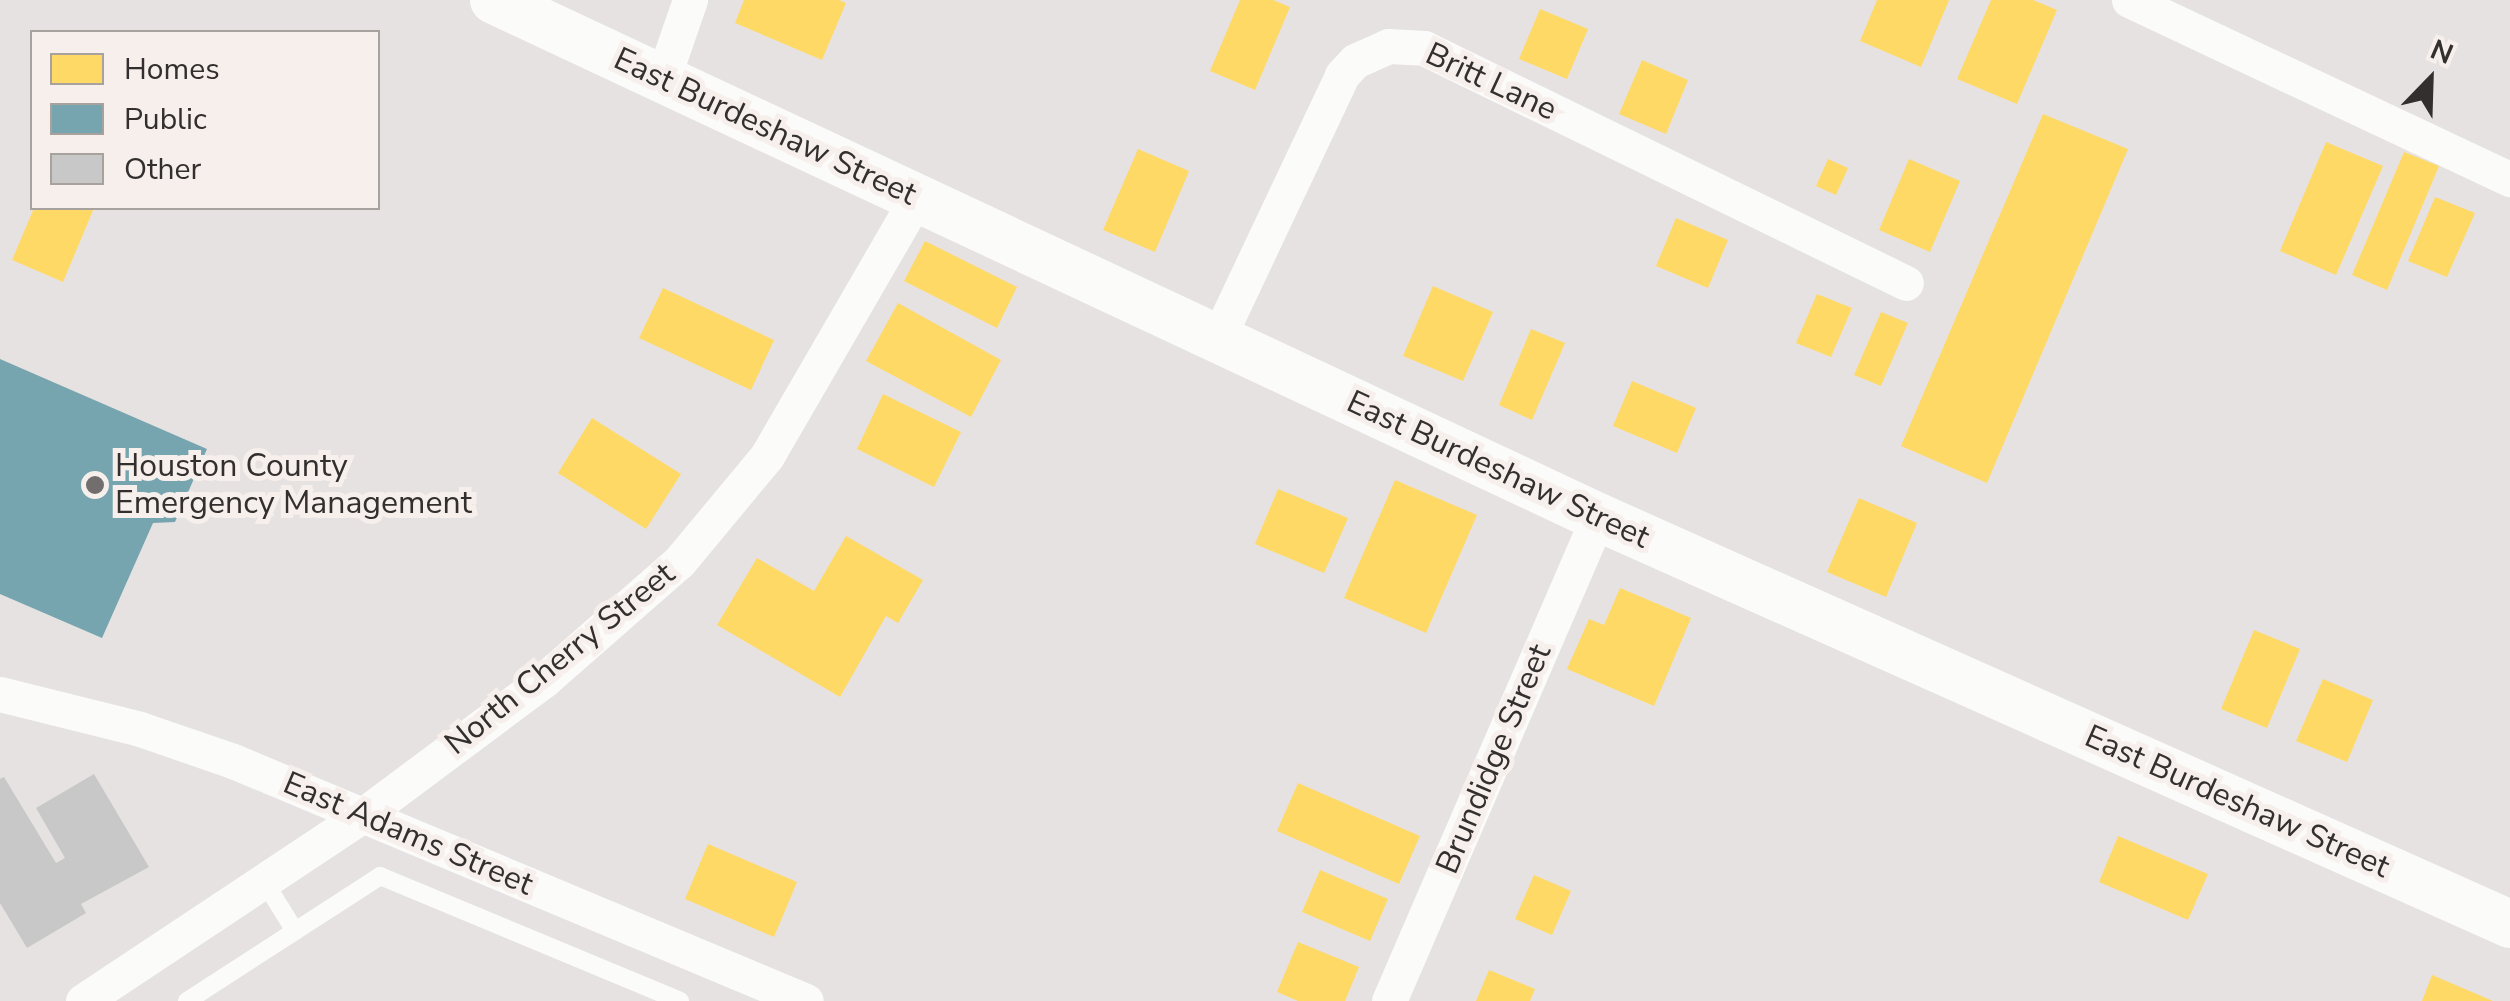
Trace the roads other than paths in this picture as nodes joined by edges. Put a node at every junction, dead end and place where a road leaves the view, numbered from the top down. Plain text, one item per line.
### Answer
1 (494, 0) edge
2 (690, 0) edge
3 (2130, 0) edge
4 (663, 78) junction
5 (2510, 179) edge
6 (916, 200) junction
7 (1906, 283) dead end
8 (1217, 340) junction
9 (1598, 517) junction
10 (0, 694) edge
11 (363, 815) junction
12 (264, 881) junction
13 (2510, 924) edge
14 (295, 931) junction
15 (802, 1000) edge
16 (83, 1001) edge
17 (187, 1001) edge
18 (680, 1001) edge
19 (1389, 1001) edge

1 - 4 street, East Burdeshaw Street
2 - 4 street
3 - 5 street
4 - 6 street, East Burdeshaw Street
6 - 8 street, East Burdeshaw Street
6 - 11 street, North Cherry Street
7 - 8 street, Britt Lane
8 - 9 street, East Burdeshaw Street
9 - 13 street, East Burdeshaw Street
9 - 19 street, Brundidge Street
10 - 11 street, East Adams Street
11 - 12 street, North Cherry Street
11 - 15 street, East Adams Street
12 - 14 lane
12 - 16 street, North Cherry Street
14 - 17 lane
14 - 18 lane

